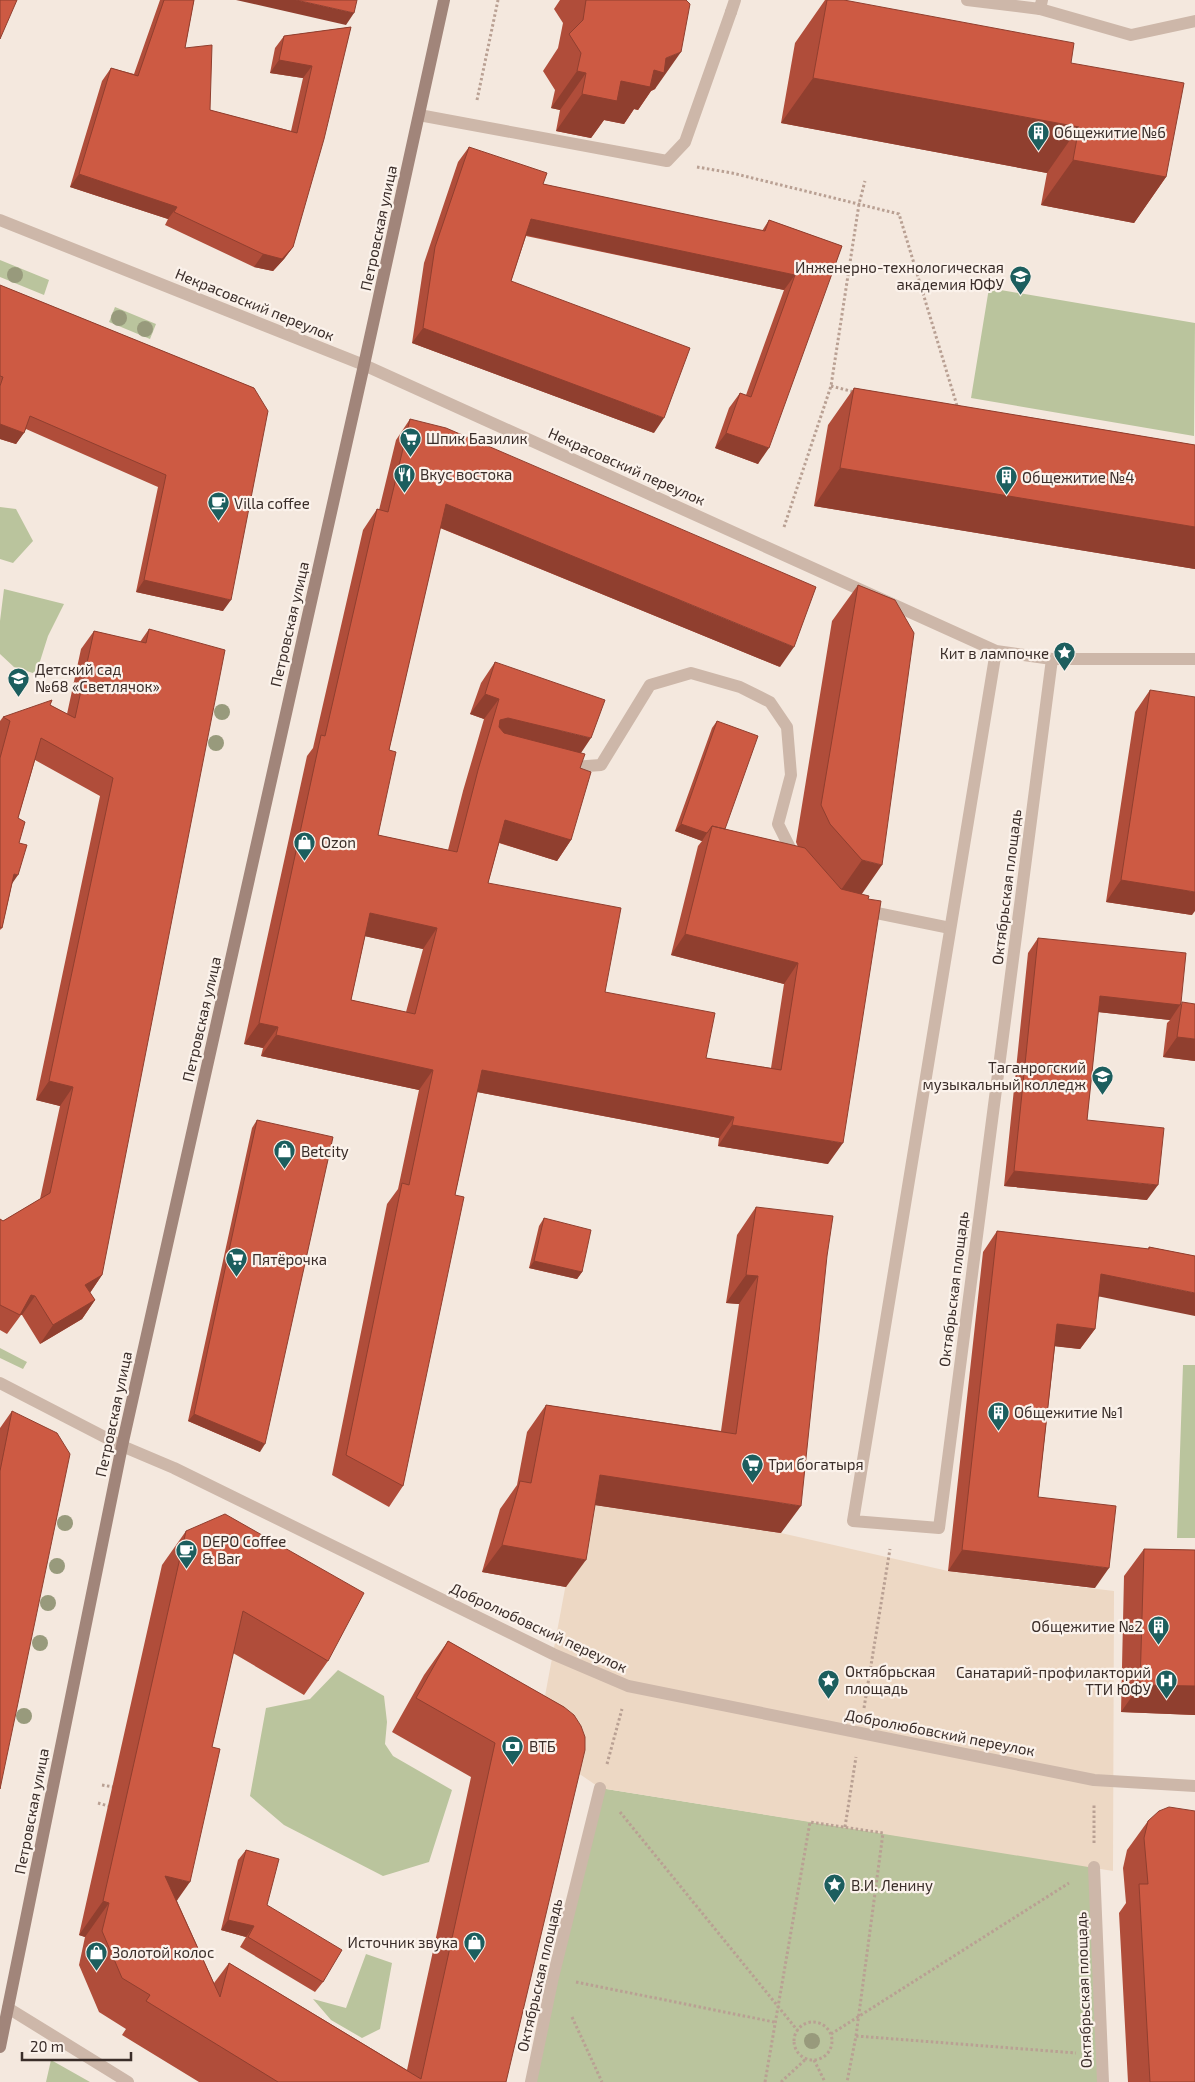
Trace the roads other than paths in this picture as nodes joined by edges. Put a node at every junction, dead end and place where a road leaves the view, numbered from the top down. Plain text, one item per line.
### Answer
1 (444, 0) edge
2 (967, 0) edge
3 (1041, 4) edge
4 (733, 6) edge
5 (1195, 21) edge
6 (419, 115) junction
7 (0, 220) edge
8 (364, 365) junction
9 (996, 651) junction
10 (1052, 659) junction
11 (1195, 659) edge
12 (555, 762) edge
13 (804, 871) edge
14 (850, 908) edge
15 (950, 928) junction
16 (0, 1384) edge
17 (122, 1446) junction
18 (1195, 1786) edge
19 (600, 1788) road end
20 (1094, 1867) road end
21 (8, 2008) junction
22 (0, 2047) edge
23 (128, 2082) edge
24 (531, 2082) edge
25 (1103, 2082) edge

1 - 6 main road, Петровская улица
2 - 3 street
3 - 5 street
4 - 6 street
6 - 8 main road, Петровская улица
7 - 8 street, Некрасовский переулок
8 - 9 street, Некрасовский переулок
8 - 17 main road, Петровская улица
9 - 10 street, Некрасовский переулок
9 - 15 street, Октябрьская площадь
10 - 11 street, Некрасовский переулок
10 - 15 street, Октябрьская площадь
12 - 13 street
14 - 15 street
16 - 17 street, Добролюбовский переулок
17 - 18 street, Добролюбовский переулок
17 - 21 main road, Петровская улица
19 - 24 street, Октябрьская площадь
20 - 25 street, Октябрьская площадь
21 - 22 main road, Петровская улица
21 - 23 street

